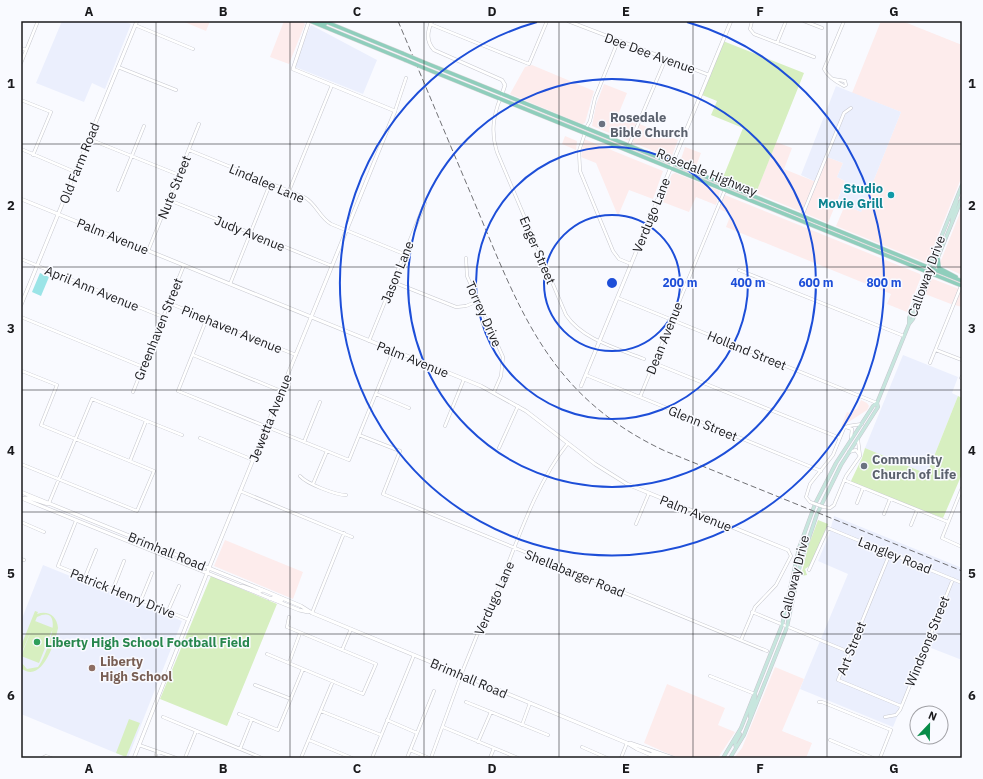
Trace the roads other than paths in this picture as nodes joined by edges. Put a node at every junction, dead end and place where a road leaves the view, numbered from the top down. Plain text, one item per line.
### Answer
1 (38, 21) edge
2 (137, 21) edge
3 (310, 21) edge
4 (318, 21) edge
5 (324, 21) edge
6 (547, 21) edge
7 (568, 21) edge
8 (731, 21) edge
9 (752, 21) edge
10 (786, 21) edge
11 (804, 21) edge
12 (844, 21) edge
13 (431, 23) edge
14 (135, 25) junction
15 (822, 28) dead end
16 (363, 38) junction
17 (618, 41) junction
18 (777, 43) junction
19 (21, 48) edge
20 (193, 49) dead end
21 (26, 50) junction
22 (814, 57) dead end
23 (666, 58) junction
24 (21, 63) edge
25 (118, 67) junction
26 (709, 75) junction
27 (406, 78) dead end
28 (833, 79) junction
29 (453, 80) junction
30 (332, 85) junction
31 (176, 90) dead end
32 (502, 94) junction
33 (500, 99) junction
34 (21, 100) edge
35 (532, 106) junction
36 (851, 108) dead end
37 (395, 111) junction
38 (551, 119) junction
39 (200, 124) dead end
40 (144, 126) dead end
41 (586, 128) junction
42 (585, 133) junction
43 (607, 137) junction
44 (89, 138) junction
45 (629, 146) junction
46 (21, 150) edge
47 (189, 150) junction
48 (627, 150) junction
49 (34, 155) junction
50 (132, 156) junction
51 (672, 163) junction
52 (670, 168) junction
53 (75, 172) junction
54 (179, 175) junction
55 (697, 179) junction
56 (718, 182) junction
57 (270, 184) junction
58 (962, 185) edge
59 (118, 190) dead end
60 (725, 190) junction
61 (289, 191) junction
62 (957, 197) junction
63 (962, 198) edge
64 (21, 199) edge
65 (169, 200) junction
66 (762, 200) junction
67 (425, 203) dead end
68 (58, 214) junction
69 (802, 216) junction
70 (804, 222) junction
71 (952, 222) junction
72 (347, 230) junction
73 (250, 233) junction
74 (850, 236) junction
75 (849, 241) junction
76 (873, 245) junction
77 (148, 250) junction
78 (404, 254) junction
79 (466, 258) dead end
80 (21, 259) edge
81 (938, 259) junction
82 (631, 264) junction
83 (184, 265) junction
84 (37, 266) junction
85 (332, 266) junction
86 (928, 267) junction
87 (739, 270) dead end
88 (934, 270) junction
89 (927, 272) junction
90 (932, 274) junction
91 (962, 281) edge
92 (393, 282) junction
93 (230, 284) junction
94 (962, 286) edge
95 (618, 298) junction
96 (478, 302) junction
97 (169, 303) junction
98 (21, 305) edge
99 (163, 317) junction
100 (312, 317) junction
101 (21, 318) edge
102 (207, 318) junction
103 (672, 320) junction
104 (909, 324) junction
105 (904, 336) junction
106 (369, 341) junction
107 (600, 341) junction
108 (936, 350) junction
109 (393, 351) junction
110 (193, 355) junction
111 (296, 355) junction
112 (644, 359) dead end
113 (962, 360) edge
114 (654, 363) junction
115 (930, 363) dead end
116 (143, 367) junction
117 (21, 372) edge
118 (586, 375) junction
119 (464, 380) junction
120 (581, 386) dead end
121 (281, 391) junction
122 (133, 392) dead end
123 (494, 392) junction
124 (376, 394) junction
125 (640, 397) junction
126 (320, 402) dead end
127 (877, 403) junction
128 (518, 406) junction
129 (409, 408) dead end
130 (146, 421) junction
131 (862, 424) junction
132 (445, 426) dead end
133 (267, 427) junction
134 (846, 427) junction
135 (182, 435) dead end
136 (359, 435) junction
137 (200, 438) dead end
138 (840, 438) junction
139 (75, 439) junction
140 (851, 440) junction
141 (858, 440) junction
142 (304, 442) junction
143 (568, 443) junction
144 (499, 448) dead end
145 (327, 451) junction
146 (849, 452) junction
147 (860, 456) junction
148 (253, 460) junction
149 (130, 461) junction
150 (21, 464) edge
151 (821, 471) junction
152 (300, 476) dead end
153 (59, 480) junction
154 (844, 480) junction
155 (313, 484) junction
156 (863, 488) junction
157 (962, 488) edge
158 (240, 491) junction
159 (21, 492) edge
160 (649, 493) junction
161 (346, 495) dead end
162 (22, 498) edge
163 (890, 499) junction
164 (49, 503) junction
165 (857, 503) dead end
166 (917, 510) junction
167 (884, 514) dead end
168 (76, 521) junction
169 (21, 522) edge
170 (948, 522) junction
171 (636, 524) dead end
172 (911, 525) dead end
173 (44, 532) dead end
174 (344, 533) junction
175 (352, 537) dead end
176 (515, 548) junction
177 (962, 548) edge
178 (96, 550) dead end
179 (788, 550) joint
180 (890, 553) junction
181 (124, 562) dead end
182 (209, 568) junction
183 (809, 570) dead end
184 (152, 573) dead end
185 (207, 574) junction
186 (85, 578) junction
187 (953, 579) junction
188 (962, 583) edge
189 (179, 586) dead end
190 (240, 586) junction
191 (113, 589) junction
192 (263, 590) junction
193 (270, 599) junction
194 (141, 600) junction
195 (291, 602) junction
196 (168, 611) junction
197 (752, 612) junction
198 (312, 613) junction
199 (290, 617) dead end
200 (189, 620) junction
201 (782, 625) junction
202 (787, 627) junction
203 (351, 629) junction
204 (300, 633) junction
205 (741, 640) junction
206 (342, 650) junction
207 (767, 651) dead end
208 (849, 652) junction
209 (267, 654) dead end
210 (414, 655) junction
211 (289, 663) junction
212 (303, 669) junction
213 (462, 675) junction
214 (710, 676) dead end
215 (333, 681) junction
216 (255, 685) dead end
217 (434, 691) dead end
218 (755, 694) junction
219 (291, 699) junction
220 (466, 702) dead end
221 (819, 702) dead end
222 (530, 703) junction
223 (901, 706) junction
224 (321, 711) junction
225 (491, 712) junction
226 (239, 714) dead end
227 (163, 717) dead end
228 (885, 717) dead end
229 (252, 719) junction
230 (751, 719) junction
231 (387, 720) junction
232 (522, 725) junction
233 (742, 725) junction
234 (443, 727) junction
235 (196, 731) junction
236 (417, 732) junction
237 (381, 735) junction
238 (548, 735) dead end
239 (308, 740) junction
240 (830, 740) dead end
241 (478, 742) junction
242 (627, 743) junction
243 (139, 745) junction
244 (582, 747) dead end
245 (494, 748) junction
246 (736, 748) junction
247 (240, 749) junction
248 (410, 750) junction
249 (158, 752) junction
250 (596, 753) junction
251 (648, 754) junction
252 (44, 757) edge
253 (51, 758) edge
254 (134, 758) edge
255 (155, 758) edge
256 (176, 758) edge
257 (186, 758) edge
258 (262, 758) edge
259 (301, 758) edge
260 (352, 758) edge
261 (372, 758) edge
262 (407, 758) edge
263 (430, 758) edge
264 (490, 758) edge
265 (518, 758) edge
266 (594, 758) edge
267 (607, 758) edge
268 (621, 758) edge
269 (658, 758) edge
270 (666, 758) edge
271 (673, 758) edge
272 (723, 758) edge
273 (730, 758) edge
274 (873, 758) edge
275 (880, 758) edge

1 - 21 street
2 - 14 street, Old Farm Road
3 - 29 main road, Rosedale Highway, bridge
3 - 30 street
4 - 16 main road
5 - 16 main road, Rosedale Highway
6 - 13 street
7 - 17 street, Dee Dee Avenue
8 - 26 street, Verdugo Lane
9 - 18 street
10 - 18 street
11 - 15 street
12 - 28 street
13 - 32 street
14 - 20 street
14 - 25 street, Old Farm Road
16 - 32 main road, Rosedale Highway, bridge
17 - 23 street, Dee Dee Avenue
17 - 41 street
18 - 22 street
19 - 21 street
21 - 24 street
23 - 26 street, Dee Dee Avenue
23 - 45 street
25 - 31 street
25 - 44 street, Old Farm Road
26 - 51 street, Verdugo Lane
27 - 37 street, Jewetta Avenue
28 - 28 street
29 - 32 main road
29 - 33 main road, Rosedale Highway
30 - 37 street
30 - 61 street
32 - 35 main road, Rosedale Highway
33 - 35 main road
33 - 38 main road, Rosedale Highway
33 - 107 street, Enger Street
34 - 49 street
35 - 41 main road, Rosedale Highway
36 - 69 street
37 - 72 street, Jewetta Avenue
38 - 41 main road
38 - 42 main road, Rosedale Highway
39 - 47 street, Nute Street
40 - 50 street
41 - 43 main road, Rosedale Highway
42 - 43 main road
42 - 48 main road, Rosedale Highway
42 - 82 street
43 - 45 main road, Rosedale Highway
44 - 50 street
44 - 53 street, Old Farm Road
45 - 48 street
45 - 51 main road, Rosedale Highway
46 - 49 street
47 - 54 street, Nute Street
47 - 57 street, Lindalee Lane
48 - 52 main road, Rosedale Highway
49 - 53 street
50 - 54 street
50 - 59 street
51 - 52 street, Verdugo Lane
51 - 56 main road, Rosedale Highway
52 - 55 main road, Rosedale Highway
52 - 82 street, Verdugo Lane
53 - 68 street, Old Farm Road
54 - 65 street, Nute Street
55 - 56 main road
55 - 60 main road, Rosedale Highway
56 - 66 main road, Rosedale Highway
57 - 61 street, Lindalee Lane
57 - 73 street
58 - 62 main road, Calloway Drive
60 - 66 main road
60 - 70 main road, Rosedale Highway
60 - 103 street, Dean Avenue
61 - 72 street, Lindalee Lane
62 - 71 main road
62 - 86 main road, Calloway Drive
63 - 71 main road, Calloway Drive
64 - 68 street, Palm Avenue
65 - 73 street, Judy Avenue
65 - 77 street, Nute Street
66 - 69 main road, Rosedale Highway
67 - 78 street, Jason Lane
68 - 77 street, Palm Avenue
68 - 84 street, Old Farm Road
69 - 74 main road, Rosedale Highway
70 - 74 main road
70 - 75 main road, Rosedale Highway
71 - 81 main road, Calloway Drive
72 - 78 street, Lindalee Lane
72 - 85 street, Jewetta Avenue
73 - 85 street, Judy Avenue
73 - 93 street
74 - 76 main road, Rosedale Highway
75 - 76 main road
75 - 89 main road, Rosedale Highway
76 - 86 main road, Rosedale Highway
77 - 83 street, Palm Avenue
78 - 92 street, Jason Lane
79 - 96 street, Torrey Drive
80 - 84 street, April Ann Avenue
81 - 88 main road, Calloway Drive
81 - 91 main road
82 - 95 street, Verdugo Lane
83 - 93 street, Palm Avenue
83 - 97 street, Greenhaven Street
84 - 98 street, Old Farm Road
84 - 99 street, April Ann Avenue
85 - 100 street, Jewetta Avenue
86 - 88 main road, Rosedale Highway
86 - 89 main road, Calloway Drive
87 - 105 street
88 - 90 main road, Calloway Drive
88 - 91 main road, Rosedale Highway
89 - 90 main road, Rosedale Highway
89 - 104 main road, Calloway Drive
90 - 94 main road, Rosedale Highway
90 - 104 main road, Calloway Drive
92 - 96 street
92 - 106 street, Jason Lane
93 - 100 street, Palm Avenue
94 - 108 street
95 - 103 street, Holland Street
95 - 107 street, Verdugo Lane
96 - 123 street, Torrey Drive
97 - 99 street, Greenhaven Street
97 - 102 street, Pinehaven Avenue
99 - 116 street, Greenhaven Street
100 - 106 street, Palm Avenue
100 - 111 street, Jewetta Avenue
101 - 116 street
102 - 110 street
102 - 111 street, Pinehaven Avenue
103 - 114 street, Dean Avenue
103 - 127 street, Holland Street
104 - 105 main road, Calloway Drive
105 - 127 main road, Calloway Drive
106 - 109 street, Palm Avenue
107 - 112 street, Enger Street
107 - 118 street, Verdugo Lane
108 - 113 street
108 - 115 street
109 - 119 street, Palm Avenue
109 - 124 street
110 - 121 street
110 - 133 street
111 - 121 street, Jewetta Avenue
114 - 125 street, Dean Avenue
114 - 138 street
116 - 122 street, Greenhaven Street
117 - 139 street
118 - 120 street, Verdugo Lane
118 - 125 street, Glenn Street
119 - 123 street, Palm Avenue
119 - 132 street
121 - 133 street, Jewetta Avenue
123 - 128 street, Palm Avenue
124 - 129 street
124 - 136 street
125 - 151 street, Glenn Street
126 - 142 street
127 - 131 main road, Calloway Drive
127 - 141 main road, Calloway Drive
128 - 143 street, Palm Avenue
128 - 144 street
130 - 135 street
130 - 139 street
130 - 149 street
131 - 134 street
131 - 140 main road, Calloway Drive
133 - 142 street
133 - 148 street, Jewetta Avenue
134 - 138 street
134 - 140 street
136 - 145 street
136 - 176 street, Shellabarger Road
137 - 148 street
138 - 151 street
139 - 149 street
139 - 153 street
140 - 201 main road, Calloway Drive
141 - 146 main road, Calloway Drive
141 - 147 street
142 - 145 street
143 - 160 street, Palm Avenue
143 - 176 street, Verdugo Lane
145 - 155 street
146 - 147 street
146 - 202 main road, Calloway Drive
147 - 154 street
148 - 158 street, Jewetta Avenue
149 - 153 street
150 - 153 street
151 - 154 street, bridge
152 - 155 street
153 - 164 street
154 - 156 street
155 - 161 street
156 - 163 street
156 - 165 street
157 - 170 street
158 - 174 street
158 - 182 street, Jewetta Avenue
159 - 164 street, Brimhall Road
160 - 171 street
160 - 179 street, Palm Avenue
162 - 164 street
162 - 168 street, Brimhall Road
163 - 166 street
163 - 167 street
164 - 182 street, Brimhall Road
166 - 170 street
166 - 172 street
168 - 185 street, Brimhall Road
168 - 186 street, Patrick Henry Drive
169 - 173 street
170 - 177 street
174 - 175 street
174 - 198 street
176 - 205 street, Shellabarger Road
176 - 213 street, Verdugo Lane
178 - 186 street
179 - 197 street
180 - 183 street, Langley Road
180 - 187 street, Langley Road
180 - 208 street, Art Street
181 - 191 street
182 - 185 street, Jewetta Avenue
182 - 192 street, Brimhall Road
184 - 194 street
185 - 190 street, Brimhall Road
185 - 200 street, Jewetta Avenue
186 - 191 street, Patrick Henry Drive
187 - 188 street, Langley Road
187 - 223 street, Windsong Street
189 - 196 street
190 - 192 street
190 - 193 street, Brimhall Road
191 - 194 street, Patrick Henry Drive
192 - 195 street, Brimhall Road
193 - 195 street
193 - 198 street, Brimhall Road
194 - 196 street, Patrick Henry Drive
195 - 198 street, Brimhall Road
196 - 200 street, Patrick Henry Drive
197 - 201 street
197 - 205 street
198 - 203 street, Brimhall Road
199 - 204 street
200 - 243 street, Jewetta Avenue
201 - 202 street
201 - 218 main road, Calloway Drive
202 - 208 street
202 - 230 main road, Calloway Drive
203 - 206 street
203 - 210 street, Brimhall Road
204 - 206 street
204 - 211 street
205 - 207 street, Shellabarger Road
206 - 215 street
208 - 223 street, Art Street
209 - 211 street
210 - 213 street, Brimhall Road
210 - 231 street
211 - 212 street
212 - 215 street
212 - 219 street
213 - 222 street, Brimhall Road
213 - 234 street, Verdugo Lane
214 - 218 street
215 - 224 street
216 - 219 street
217 - 236 street
218 - 230 main road
218 - 233 main road, Calloway Drive
219 - 229 street
220 - 225 street
221 - 275 street
222 - 232 street
222 - 242 street, Brimhall Road
223 - 228 street, Windsong Street
224 - 237 street
224 - 239 street
225 - 232 street
225 - 241 street
226 - 229 street
227 - 235 street
229 - 247 street
230 - 246 main road, Calloway Drive
231 - 236 street
231 - 237 street
232 - 238 street
233 - 246 main road
233 - 272 main road, Calloway Drive
234 - 241 street
234 - 263 street, Verdugo Lane
235 - 247 street
235 - 257 street
236 - 248 street
237 - 261 street
239 - 259 street
239 - 260 street
240 - 274 street
241 - 245 street
242 - 251 street, Brimhall Road
242 - 268 street
242 - 271 street, Brimhall Road
243 - 249 street
243 - 254 street, Jewetta Avenue
244 - 250 street
245 - 264 street
245 - 265 street
246 - 273 main road, Calloway Drive
247 - 258 street
248 - 262 street
248 - 263 street
249 - 255 street
249 - 256 street
250 - 266 street
250 - 267 street
251 - 269 street, Brimhall Road
251 - 270 street
252 - 253 street

